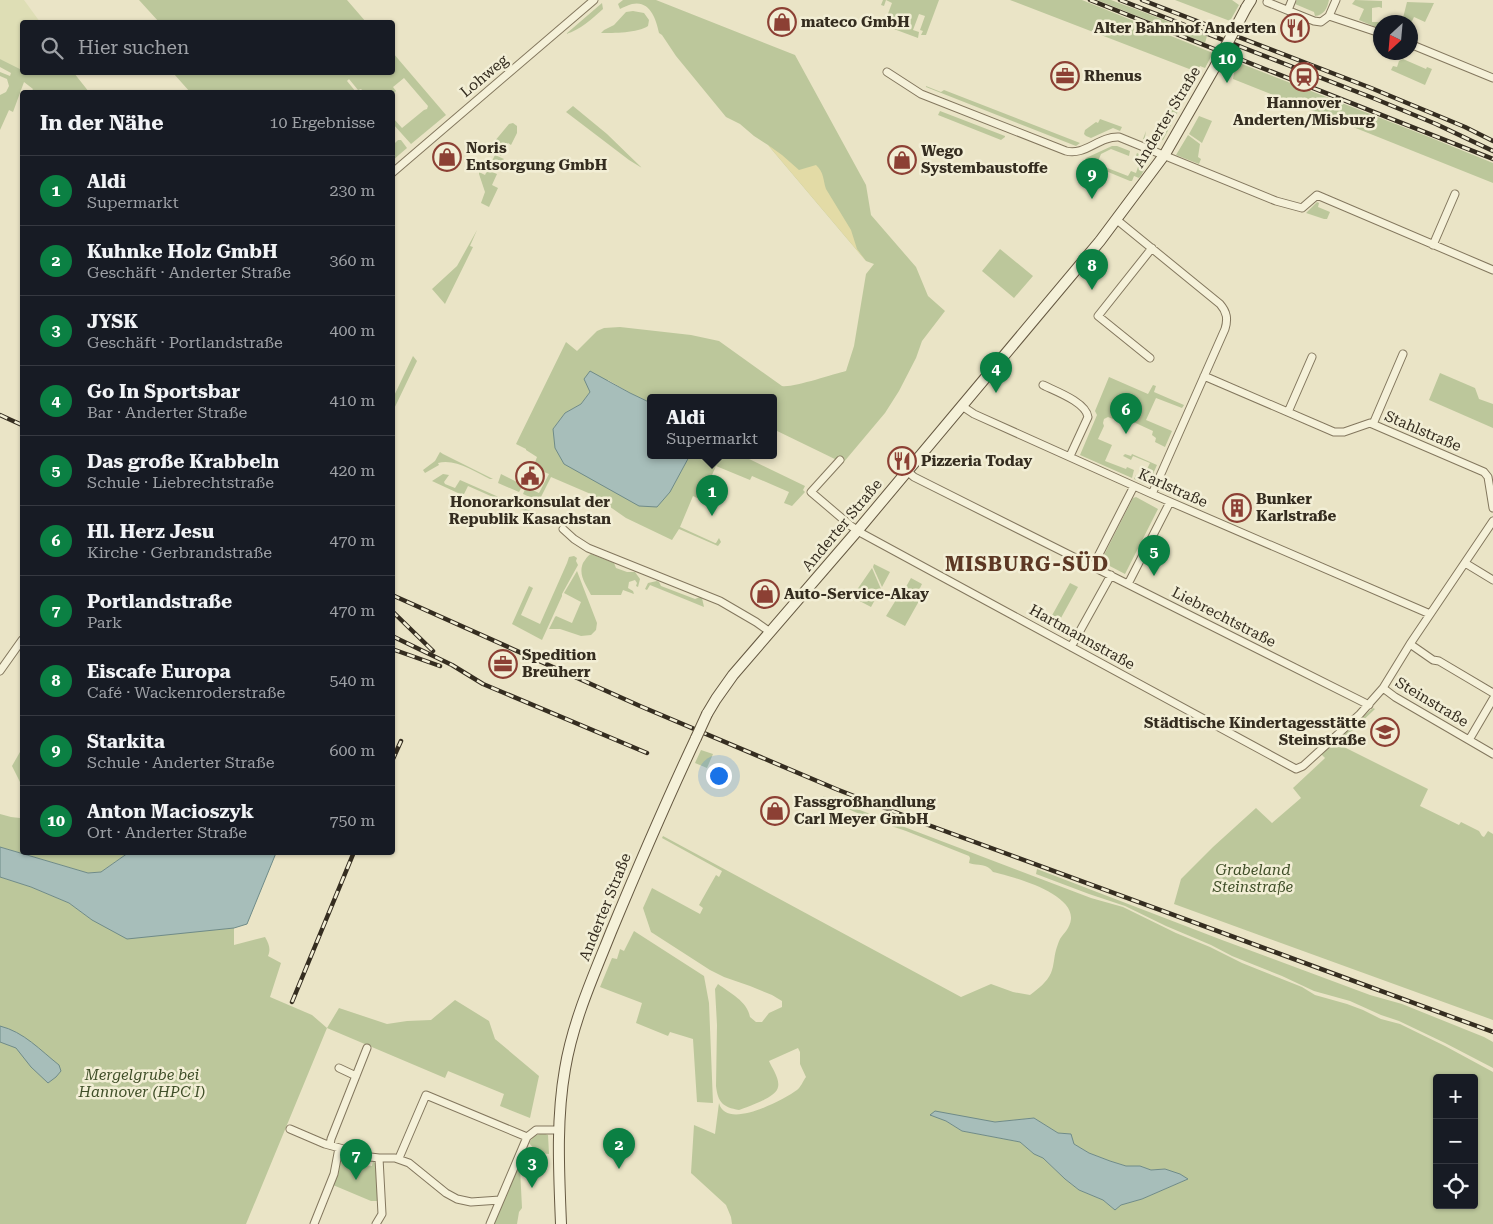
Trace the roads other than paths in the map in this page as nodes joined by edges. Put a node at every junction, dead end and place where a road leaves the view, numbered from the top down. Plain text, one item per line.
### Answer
1 (594, 0) edge
2 (1292, 0) edge
3 (1336, 0) edge
4 (1267, 2) dead end
5 (1249, 4) edge
6 (1288, 10) junction
7 (1329, 16) junction
8 (1373, 31) edge
9 (1418, 47) edge
10 (887, 72) dead end
11 (1493, 78) edge
12 (1166, 154) junction
13 (395, 170) edge
14 (1455, 194) dead end
15 (1117, 220) junction
16 (1433, 245) junction
17 (1152, 248) junction
18 (1493, 270) edge
19 (1403, 354) dead end
20 (1312, 357) dead end
21 (1150, 358) dead end
22 (1204, 376) junction
23 (1043, 385) dead end
24 (962, 406) junction
25 (1288, 412) junction
26 (1373, 424) junction
27 (1070, 456) junction
28 (840, 460) dead end
29 (907, 471) junction
30 (1134, 486) junction
31 (1152, 494) junction
32 (1170, 502) junction
33 (1493, 508) edge
34 (1493, 521) edge
35 (563, 529) dead end
36 (858, 530) junction
37 (1465, 563) junction
38 (1093, 566) junction
39 (1111, 575) junction
40 (1493, 580) edge
41 (1128, 584) junction
42 (1430, 614) junction
43 (770, 632) junction
44 (20, 643) edge
45 (1410, 644) junction
46 (1071, 647) junction
47 (0, 671) edge
48 (1383, 688) junction
49 (1493, 692) edge
50 (1493, 699) edge
51 (1369, 705) junction
52 (1469, 740) junction
53 (1493, 754) edge
54 (368, 1048) dead end
55 (339, 1068) dead end
56 (356, 1076) junction
57 (290, 1129) dead end
58 (559, 1130) junction
59 (527, 1137) junction
60 (330, 1145) junction
61 (339, 1148) junction
62 (379, 1158) junction
63 (399, 1158) junction
64 (500, 1200) junction
65 (314, 1224) edge
66 (376, 1224) edge
67 (490, 1224) edge
68 (561, 1224) edge

1 - 13 street, Lohweg
2 - 6 street
3 - 7 street
4 - 6 street
5 - 12 main road, Anderter Straße, bridge
6 - 7 street
7 - 8 street
9 - 11 street
10 - 12 street
12 - 15 main road, Anderter Straße
12 - 16 street
14 - 16 street
15 - 17 street
15 - 24 main road, Anderter Straße
16 - 18 street
17 - 21 street
17 - 22 street
19 - 26 street
20 - 25 street
22 - 25 street, Stahlstraße
22 - 31 street
23 - 27 street
24 - 27 street, Karlstraße
24 - 29 main road, Anderter Straße
25 - 26 street, Stahlstraße
26 - 33 street, Stahlstraße
27 - 30 street, Karlstraße
28 - 36 street, Hartmannstraße
29 - 36 main road, Anderter Straße
29 - 38 street, Liebrechtstraße
30 - 31 street, Karlstraße
30 - 38 street
31 - 32 street, Karlstraße
32 - 41 street
32 - 42 street, Karlstraße
34 - 37 street
35 - 43 street
36 - 43 main road, Anderter Straße
36 - 46 street, Hartmannstraße
37 - 40 street
37 - 42 street
38 - 39 street, Liebrechtstraße
39 - 41 street, Liebrechtstraße
39 - 46 street
41 - 51 street, Liebrechtstraße
42 - 45 street
43 - 58 main road, Anderter Straße, bridge
44 - 47 street
45 - 48 street
45 - 49 street
46 - 51 street, Hartmannstraße
48 - 51 street
48 - 52 street, Steinstraße
50 - 52 street
52 - 53 street, Steinstraße
54 - 56 street
55 - 56 street
56 - 60 street
57 - 60 street
58 - 59 street
58 - 68 main road, Anderter Straße
59 - 63 street
59 - 64 street
60 - 61 street
61 - 62 street
61 - 65 street
62 - 63 street
62 - 66 street
63 - 64 street
64 - 67 street

